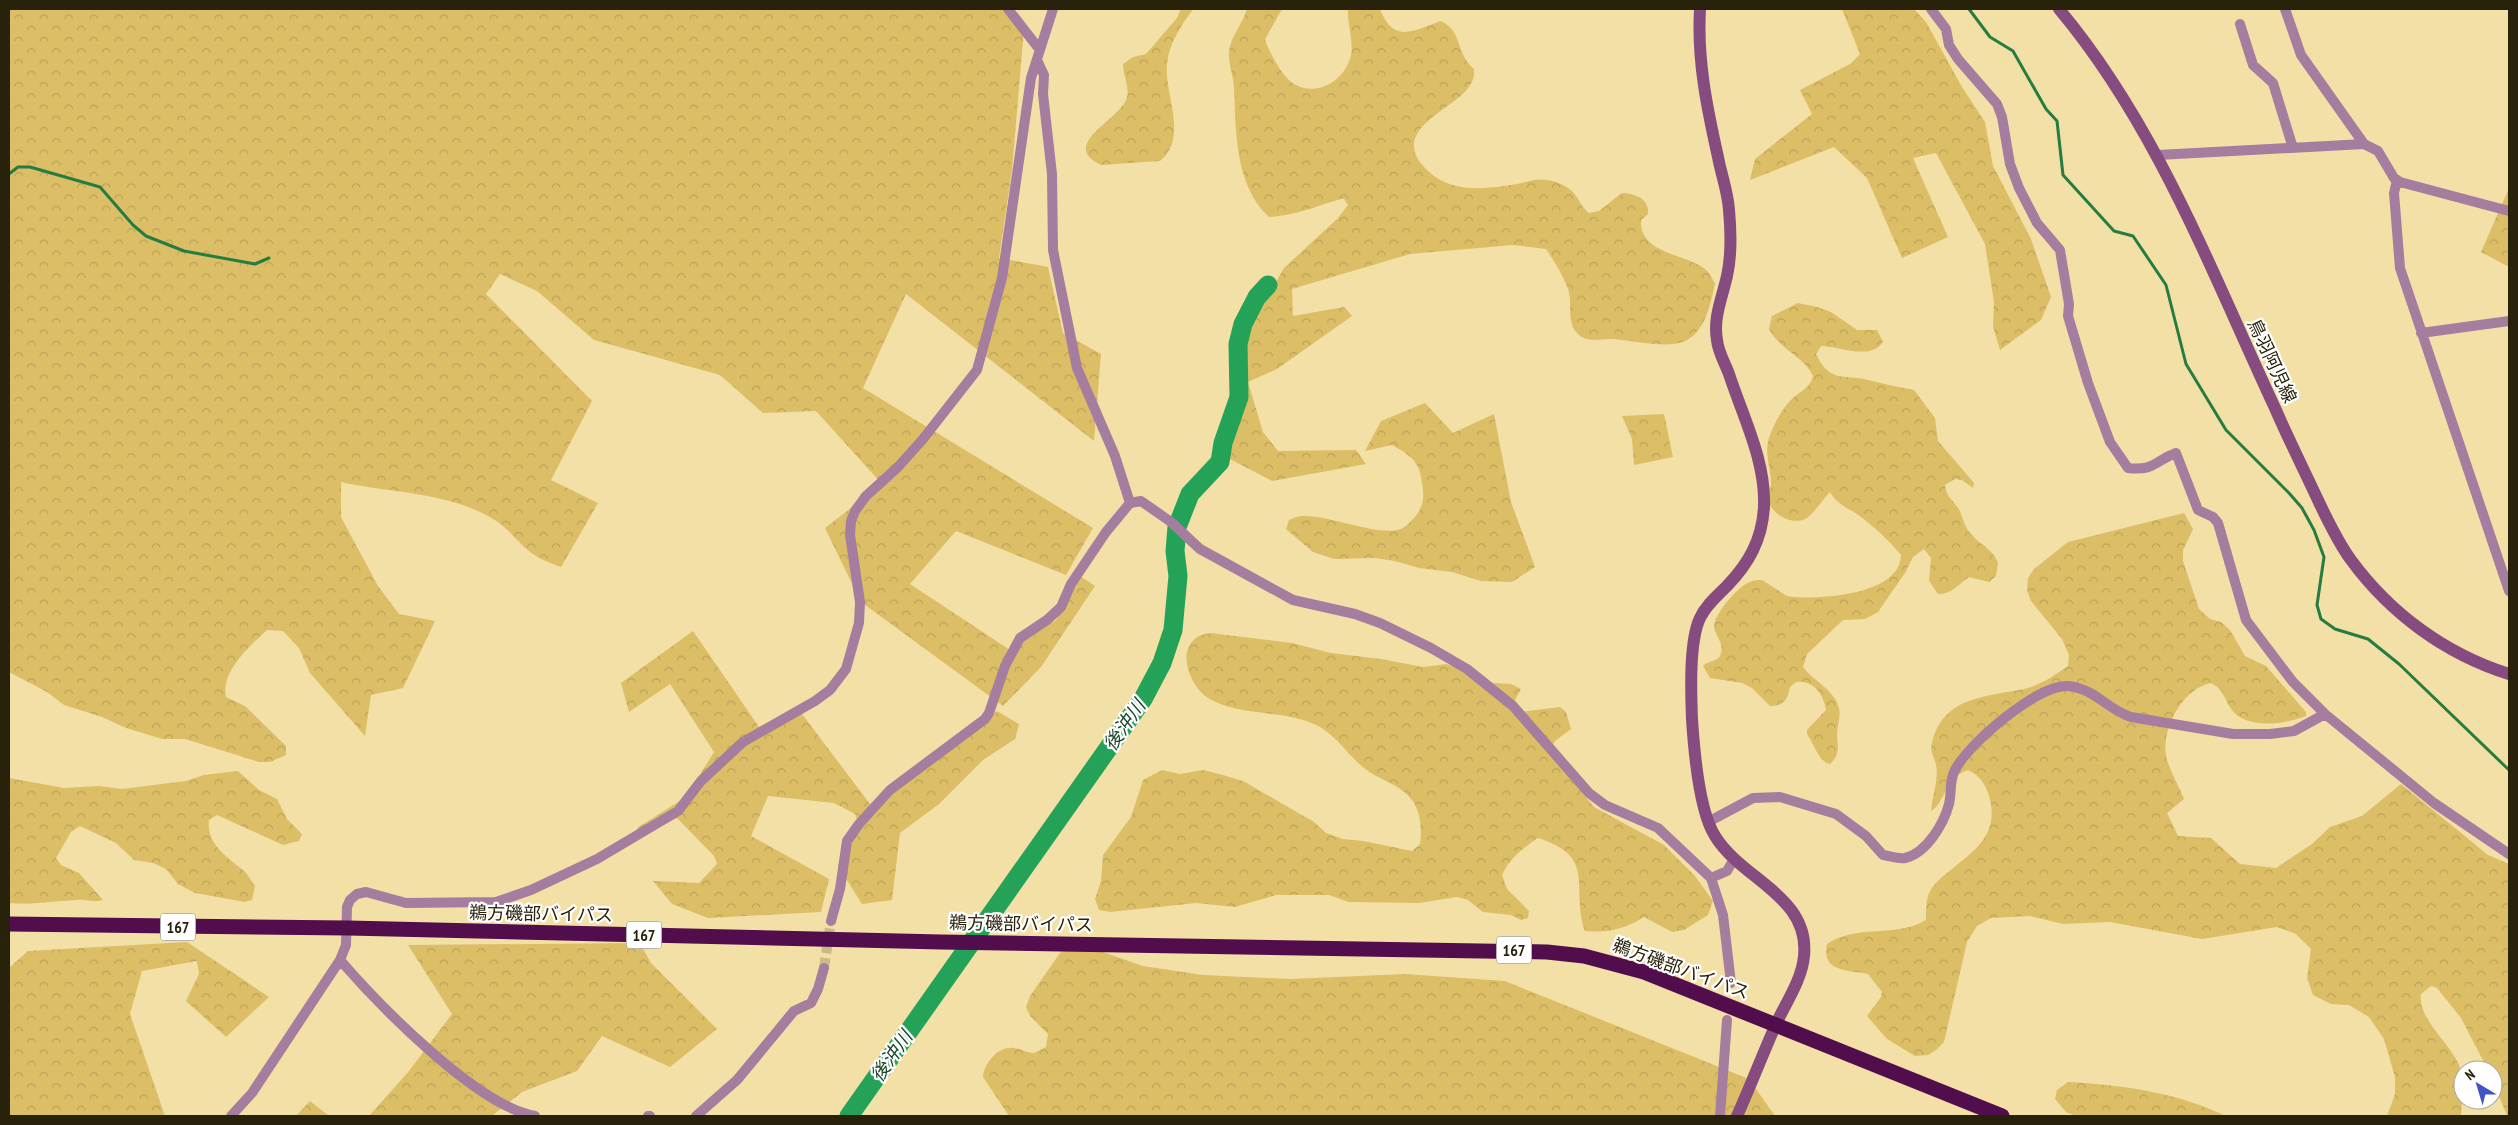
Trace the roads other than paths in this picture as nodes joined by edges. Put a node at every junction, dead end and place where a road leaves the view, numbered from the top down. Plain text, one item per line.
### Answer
1 (1008, 9) edge
2 (1053, 9) edge
3 (1700, 9) edge
4 (1930, 9) edge
5 (2059, 9) edge
6 (2285, 9) edge
7 (2240, 24) dead end
8 (1039, 55) junction
9 (2364, 144) junction
10 (2293, 148) junction
11 (2158, 155) junction
12 (2397, 180) junction
13 (2509, 211) edge
14 (2509, 321) edge
15 (2421, 333) junction
16 (1130, 503) junction
17 (2509, 591) edge
18 (2509, 674) edge
19 (2325, 714) junction
20 (1708, 822) junction
21 (2509, 854) edge
22 (1734, 860) junction
23 (1711, 878) junction
24 (831, 921) tunnel mouth
25 (9, 924) edge
26 (348, 928) junction
27 (340, 960) junction
28 (824, 968) tunnel mouth
29 (1731, 983) dead end
30 (1728, 1020) dead end
31 (1776, 1025) junction
32 (231, 1116) edge
33 (535, 1116) edge
34 (696, 1116) edge
35 (1720, 1116) edge
36 (1737, 1116) edge
37 (2002, 1116) edge

1 - 8 street
2 - 8 street
3 - 20 street
4 - 19 street
5 - 11 street, 鳥羽阿児線
6 - 9 street
7 - 10 street
8 - 16 street
8 - 26 street
9 - 10 street
9 - 12 street
10 - 11 street
11 - 18 street, 鳥羽阿児線
12 - 13 street
12 - 15 street
14 - 15 street
15 - 17 street
16 - 23 street
16 - 24 street
19 - 20 street
19 - 21 street
20 - 22 street
22 - 23 street
22 - 31 street
23 - 29 street
25 - 26 highway, 鵜方磯部バイパス / 167
26 - 27 street
26 - 31 highway, 鵜方磯部バイパス / 167
27 - 32 street
27 - 33 street
28 - 34 street
30 - 35 street
31 - 36 street
31 - 37 highway, 鵜方磯部バイパス / 167

